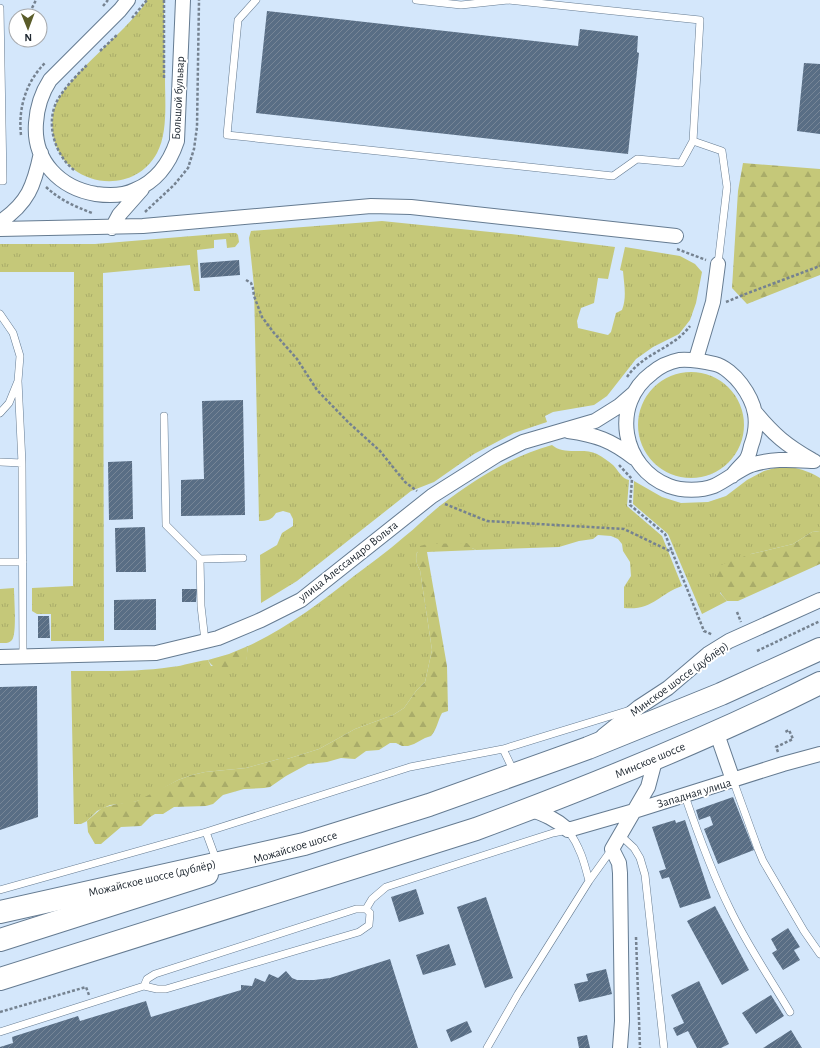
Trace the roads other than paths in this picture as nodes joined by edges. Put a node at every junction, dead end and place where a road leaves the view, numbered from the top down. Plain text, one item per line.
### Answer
1 (128, 0) edge
2 (183, 0) edge
3 (256, 0) edge
4 (416, 0) edge
5 (0, 8) edge
6 (693, 141) junction
7 (41, 153) junction
8 (0, 181) edge
9 (147, 183) junction
10 (0, 222) edge
11 (112, 228) junction
12 (0, 229) edge
13 (676, 242) road end
14 (718, 264) joint
15 (0, 314) edge
16 (696, 360) junction
17 (18, 380) junction
18 (634, 393) junction
19 (755, 412) junction
20 (0, 413) edge
21 (164, 416) dead end
22 (561, 430) junction
23 (636, 459) junction
24 (0, 462) edge
25 (22, 463) junction
26 (817, 463) edge
27 (732, 476) junction
28 (243, 558) dead end
29 (200, 559) junction
30 (0, 562) edge
31 (23, 562) junction
32 (820, 600) edge
33 (205, 642) junction
34 (820, 649) edge
35 (23, 656) junction
36 (0, 657) edge
37 (820, 683) edge
38 (639, 707) junction
39 (716, 731) junction
40 (588, 748) junction
41 (503, 749) junction
42 (820, 754) edge
43 (656, 757) junction
44 (515, 774) junction
45 (733, 780) junction
46 (685, 796) junction
47 (529, 809) junction
48 (634, 811) junction
49 (568, 830) junction
50 (206, 832) junction
51 (620, 835) junction
52 (304, 844) junction
53 (612, 849) junction
54 (217, 863) junction
55 (589, 881) junction
56 (0, 890) edge
57 (366, 909) junction
58 (0, 912) edge
59 (0, 940) edge
60 (820, 954) edge
61 (0, 979) edge
62 (144, 986) junction
63 (790, 1012) dead end
64 (0, 1032) edge
65 (487, 1048) edge
66 (620, 1048) edge
67 (664, 1048) edge

1 - 7 street, Большой бульвар
2 - 9 street, Большой бульвар
3 - 6 lane
4 - 6 lane
5 - 8 lane
6 - 14 lane
7 - 9 street, Большой бульвар
7 - 10 street
9 - 11 street
11 - 12 street
11 - 13 street
14 - 16 street
15 - 17 lane
16 - 18 street
16 - 19 street
17 - 20 lane
17 - 25 lane
18 - 22 street, улица Алессандро Вольта
18 - 23 street
19 - 26 street
19 - 27 street
21 - 29 lane
22 - 23 street
22 - 33 street, улица Алессандро Вольта
23 - 27 street
24 - 25 lane
25 - 31 lane
26 - 27 street
28 - 29 lane
29 - 33 lane
30 - 31 lane
31 - 35 lane
32 - 38 street, Минское шоссе (дублёр)
33 - 35 street, улица Алессандро Вольта
34 - 40 main road
35 - 36 street, улица Алессандро Вольта
37 - 39 main road, Минское шоссе
38 - 40 street, Минское шоссе (дублёр)
38 - 41 lane
39 - 43 main road, Минское шоссе
39 - 45 street
40 - 44 main road, Можайское шоссе
41 - 44 lane
41 - 50 lane
42 - 45 street, Западная улица
43 - 47 main road, Минское шоссе
43 - 48 street
44 - 52 main road, Можайское шоссе
45 - 46 street, Западная улица
45 - 60 lane
46 - 48 street, Западная улица
46 - 63 lane
47 - 49 street
47 - 61 main road, Минское шоссе
48 - 49 street, Западная улица
48 - 51 street
49 - 55 lane
49 - 57 lane
50 - 54 lane
50 - 56 lane
51 - 53 street
51 - 67 lane
52 - 54 main road, Можайское шоссе (дублёр)
52 - 59 main road, Можайское шоссе
53 - 55 lane
53 - 66 street
54 - 58 main road, Можайское шоссе (дублёр)
55 - 65 lane
57 - 62 lane
57 - 62 lane
62 - 64 lane

